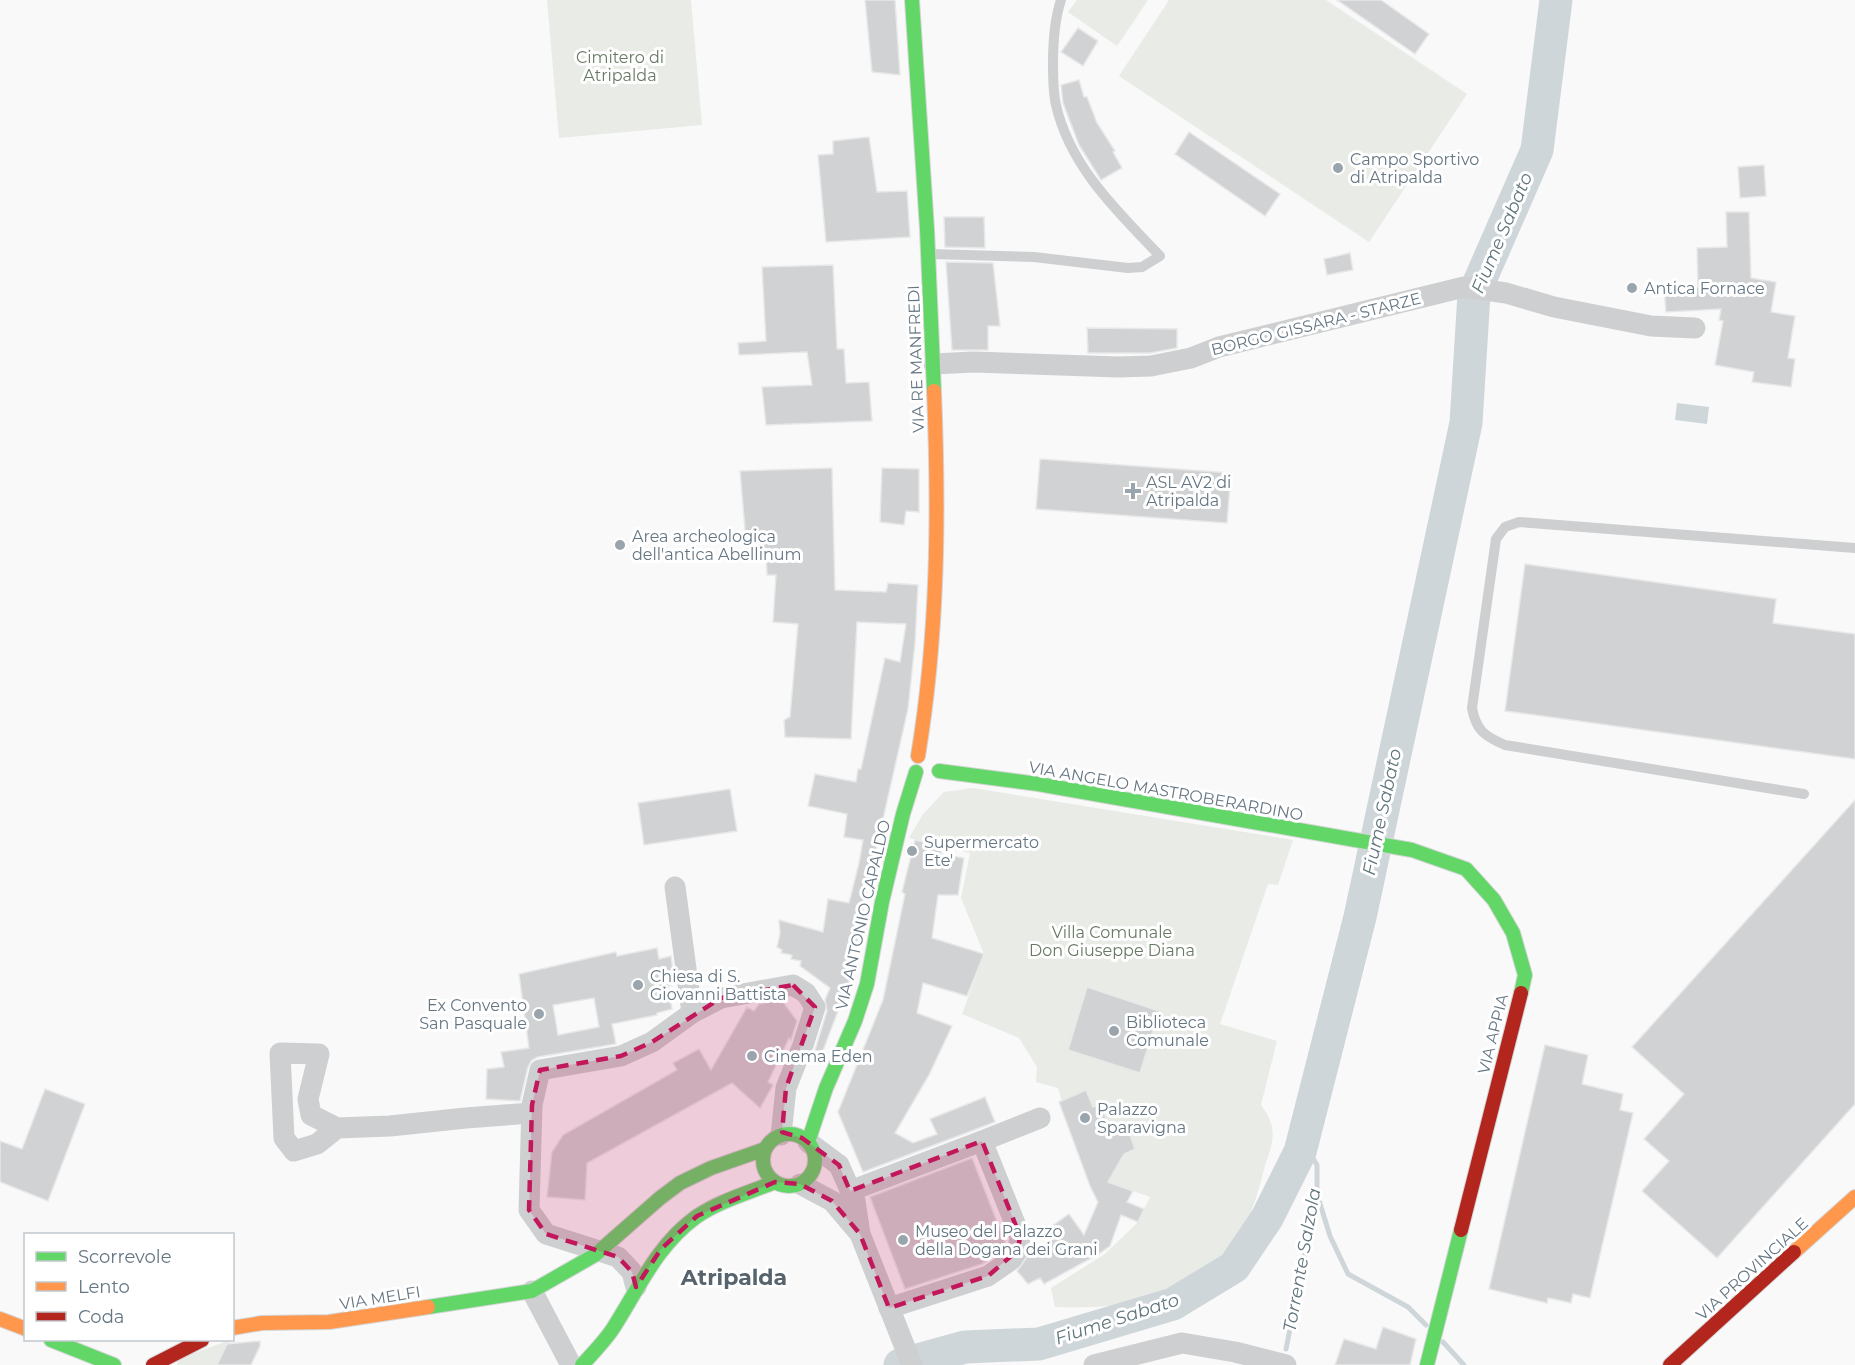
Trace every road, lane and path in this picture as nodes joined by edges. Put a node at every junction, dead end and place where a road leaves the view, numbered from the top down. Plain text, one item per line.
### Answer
1 (912, 0) edge
2 (1061, 0) edge
3 (927, 254) junction
4 (1695, 328) dead end
5 (934, 364) junction
6 (1855, 548) edge
7 (933, 759) junction
8 (916, 772) junction
9 (925, 787) dead end
10 (1804, 794) dead end
11 (903, 814) junction
12 (1346, 839) joint
13 (675, 887) dead end
14 (692, 1013) junction
15 (826, 1088) junction
16 (531, 1113) junction
17 (816, 1116) junction
18 (1040, 1118) dead end
19 (337, 1128) junction
20 (793, 1137) junction
21 (982, 1141) junction
22 (765, 1149) junction
23 (839, 1165) junction
24 (775, 1182) junction
25 (800, 1184) junction
26 (850, 1191) junction
27 (1855, 1197) edge
28 (860, 1234) junction
29 (602, 1251) junction
30 (636, 1287) junction
31 (532, 1291) junction
32 (892, 1315) junction
33 (0, 1319) edge
34 (24, 1328) edge
35 (234, 1328) edge
36 (54, 1341) edge
37 (200, 1341) edge
38 (1278, 1363) edge
39 (114, 1365) edge
40 (153, 1365) edge
41 (571, 1365) edge
42 (582, 1365) edge
43 (912, 1365) edge
44 (1094, 1365) edge
45 (1427, 1365) edge
46 (1670, 1365) edge

1 - 3 street, VIA RE MANFREDI
2 - 3 lane
3 - 5 street, VIA RE MANFREDI
4 - 5 street, BORGO GISSARA - STARZE
5 - 7 street, VIA RE MANFREDI
6 - 10 lane
7 - 8 street, VIA ANTONIO CAPALDO
7 - 8 street, VIA ANGELO MASTROBERARDINO
7 - 12 street, VIA ANGELO MASTROBERARDINO
8 - 11 street, VIA ANTONIO CAPALDO
9 - 11 street, VIA ANTONIO CAPALDO
11 - 15 street, VIA ANTONIO CAPALDO
12 - 45 street, VIA APPIA
13 - 14 street
14 - 16 street
14 - 20 street
15 - 17 street
15 - 20 street
16 - 19 street
16 - 29 street
17 - 20 street
17 - 23 street
18 - 21 street
19 - 19 street
20 - 22 street
20 - 23 street
20 - 25 street
21 - 26 street
21 - 32 street
22 - 24 street
22 - 29 street, VIA MELFI
23 - 26 street
24 - 25 street
24 - 30 street
25 - 28 street
26 - 28 street
27 - 46 street, VIA PROVINCIALE
28 - 32 street
29 - 30 street
29 - 31 street, VIA MELFI
30 - 42 street
31 - 35 street, VIA MELFI
31 - 41 street
32 - 43 street
33 - 34 street
36 - 39 street
37 - 40 street
38 - 44 street

